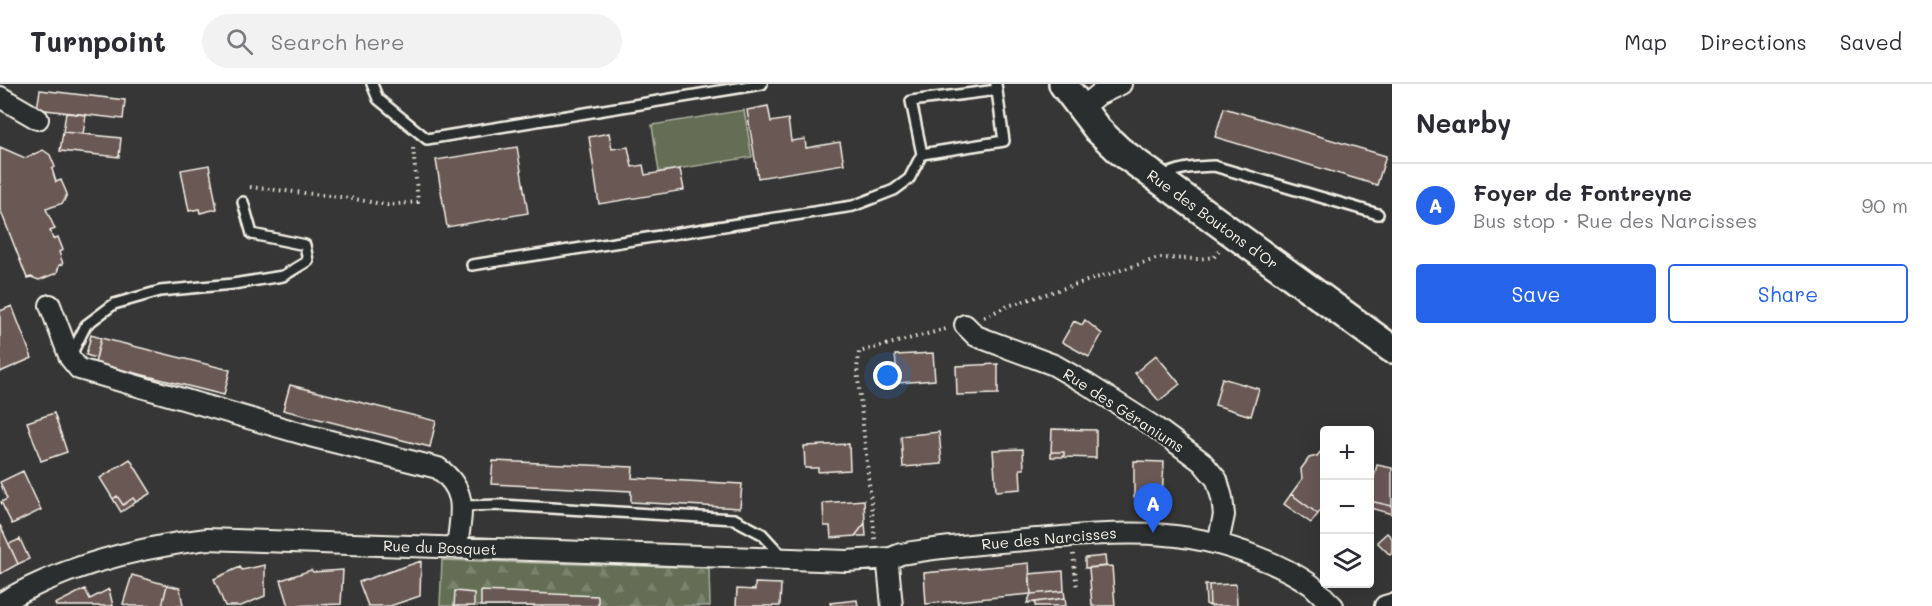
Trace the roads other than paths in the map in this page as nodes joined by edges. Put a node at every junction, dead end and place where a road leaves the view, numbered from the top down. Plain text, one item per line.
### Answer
1 (372, 84) edge
2 (762, 84) edge
3 (1063, 84) edge
4 (1121, 84) edge
5 (996, 87) edge
6 (0, 97) edge
7 (1081, 109) junction
8 (38, 119) dead end
9 (922, 154) junction
10 (1159, 180) junction
11 (243, 202) road end
12 (1377, 214) dead end
13 (471, 265) dead end
14 (50, 305) dead end
15 (965, 325) dead end
16 (1392, 349) edge
17 (70, 358) junction
18 (462, 506) junction
19 (1218, 543) junction
20 (457, 548) junction
21 (891, 558) junction
22 (785, 559) junction
23 (0, 604) edge
24 (1392, 604) edge
25 (892, 606) edge
26 (1333, 606) edge
27 (1385, 606) edge

1 - 2 lane
3 - 7 main road, Rue des Boutons d'Or
4 - 7 street
5 - 9 lane
5 - 9 lane
6 - 8 street
7 - 10 main road, Rue des Boutons d'Or
9 - 13 lane
10 - 12 lane
10 - 16 main road, Rue des Boutons d'Or
11 - 17 lane
14 - 17 street
15 - 19 street, Rue des Géraniums
17 - 18 street
18 - 20 street
18 - 22 lane
19 - 21 street, Rue des Narcisses
19 - 26 street, Rue des Narcisses
20 - 22 street, Rue du Bosquet
20 - 23 street, Rue du Bosquet
21 - 22 street, Rue du Bosquet
21 - 25 street
24 - 27 street

